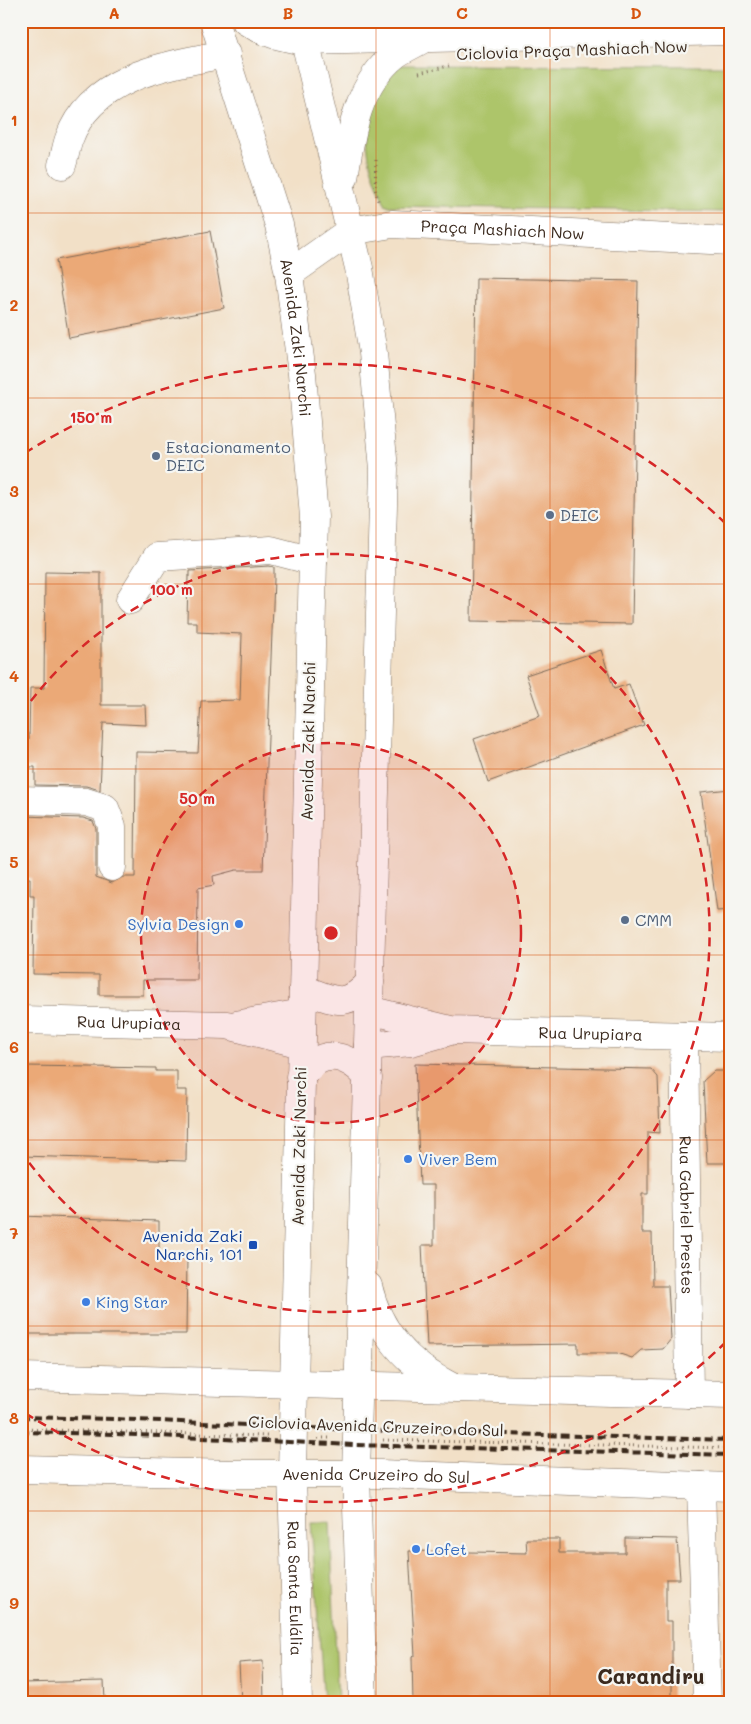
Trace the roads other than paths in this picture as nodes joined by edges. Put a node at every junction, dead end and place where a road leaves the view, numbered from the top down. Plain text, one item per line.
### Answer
1 (246, 21) edge
2 (348, 29) edge
3 (730, 31) edge
4 (301, 34) edge
5 (220, 38) edge
6 (426, 38) junction
7 (62, 165) dead end
8 (342, 194) junction
9 (350, 231) junction
10 (730, 241) edge
11 (289, 274) junction
12 (313, 561) junction
13 (130, 600) dead end
14 (21, 800) edge
15 (112, 867) dead end
16 (370, 982) junction
17 (302, 1001) junction
18 (369, 1010) junction
19 (21, 1020) edge
20 (235, 1025) junction
21 (451, 1030) junction
22 (684, 1036) junction
23 (730, 1037) edge
24 (301, 1044) junction
25 (368, 1046) junction
26 (300, 1077) junction
27 (368, 1078) junction
28 (363, 1258) junction
29 (21, 1377) edge
30 (294, 1385) junction
31 (359, 1387) junction
32 (458, 1390) junction
33 (689, 1394) junction
34 (730, 1395) edge
35 (21, 1469) edge
36 (292, 1473) junction
37 (356, 1474) junction
38 (701, 1486) junction
39 (730, 1487) edge
40 (298, 1703) edge
41 (363, 1703) edge
42 (707, 1703) edge

1 - 4 main road
2 - 4 main road
2 - 6 main road
3 - 6 main road
4 - 8 main road
5 - 7 main road
5 - 11 main road, Avenida Zaki Narchi
6 - 8 main road
8 - 9 main road
9 - 10 main road, Praça Mashiach Now
9 - 11 main road, Praça Mashiach Now
9 - 16 main road
11 - 12 main road, Avenida Zaki Narchi
12 - 13 main road
12 - 17 main road, Avenida Zaki Narchi
14 - 15 main road
16 - 17 main road
16 - 18 main road
17 - 20 main road, Rua Urupiara
17 - 24 main road, Avenida Zaki Narchi
18 - 21 main road, Rua Urupiara
18 - 25 main road
19 - 20 main road, Rua Urupiara
20 - 24 main road, Rua Urupiara
21 - 22 main road, Rua Urupiara
21 - 25 main road, Rua Urupiara
22 - 23 main road, Rua Urupiara
22 - 33 main road, Rua Gabriel Prestes
24 - 26 main road, Avenida Zaki Narchi
25 - 27 main road
26 - 27 main road
26 - 30 main road, Avenida Zaki Narchi
27 - 28 main road
28 - 31 main road
28 - 32 main road
29 - 30 main road
30 - 31 main road
30 - 36 main road, Avenida Zaki Narchi
31 - 32 main road
31 - 37 main road
32 - 33 main road
33 - 34 main road
35 - 36 main road, Avenida Cruzeiro do Sul
36 - 37 main road, Avenida Cruzeiro do Sul
36 - 40 main road, Rua Santa Eulália
37 - 38 main road, Avenida Cruzeiro do Sul
37 - 41 main road
38 - 39 main road, Avenida Cruzeiro do Sul
38 - 42 main road

